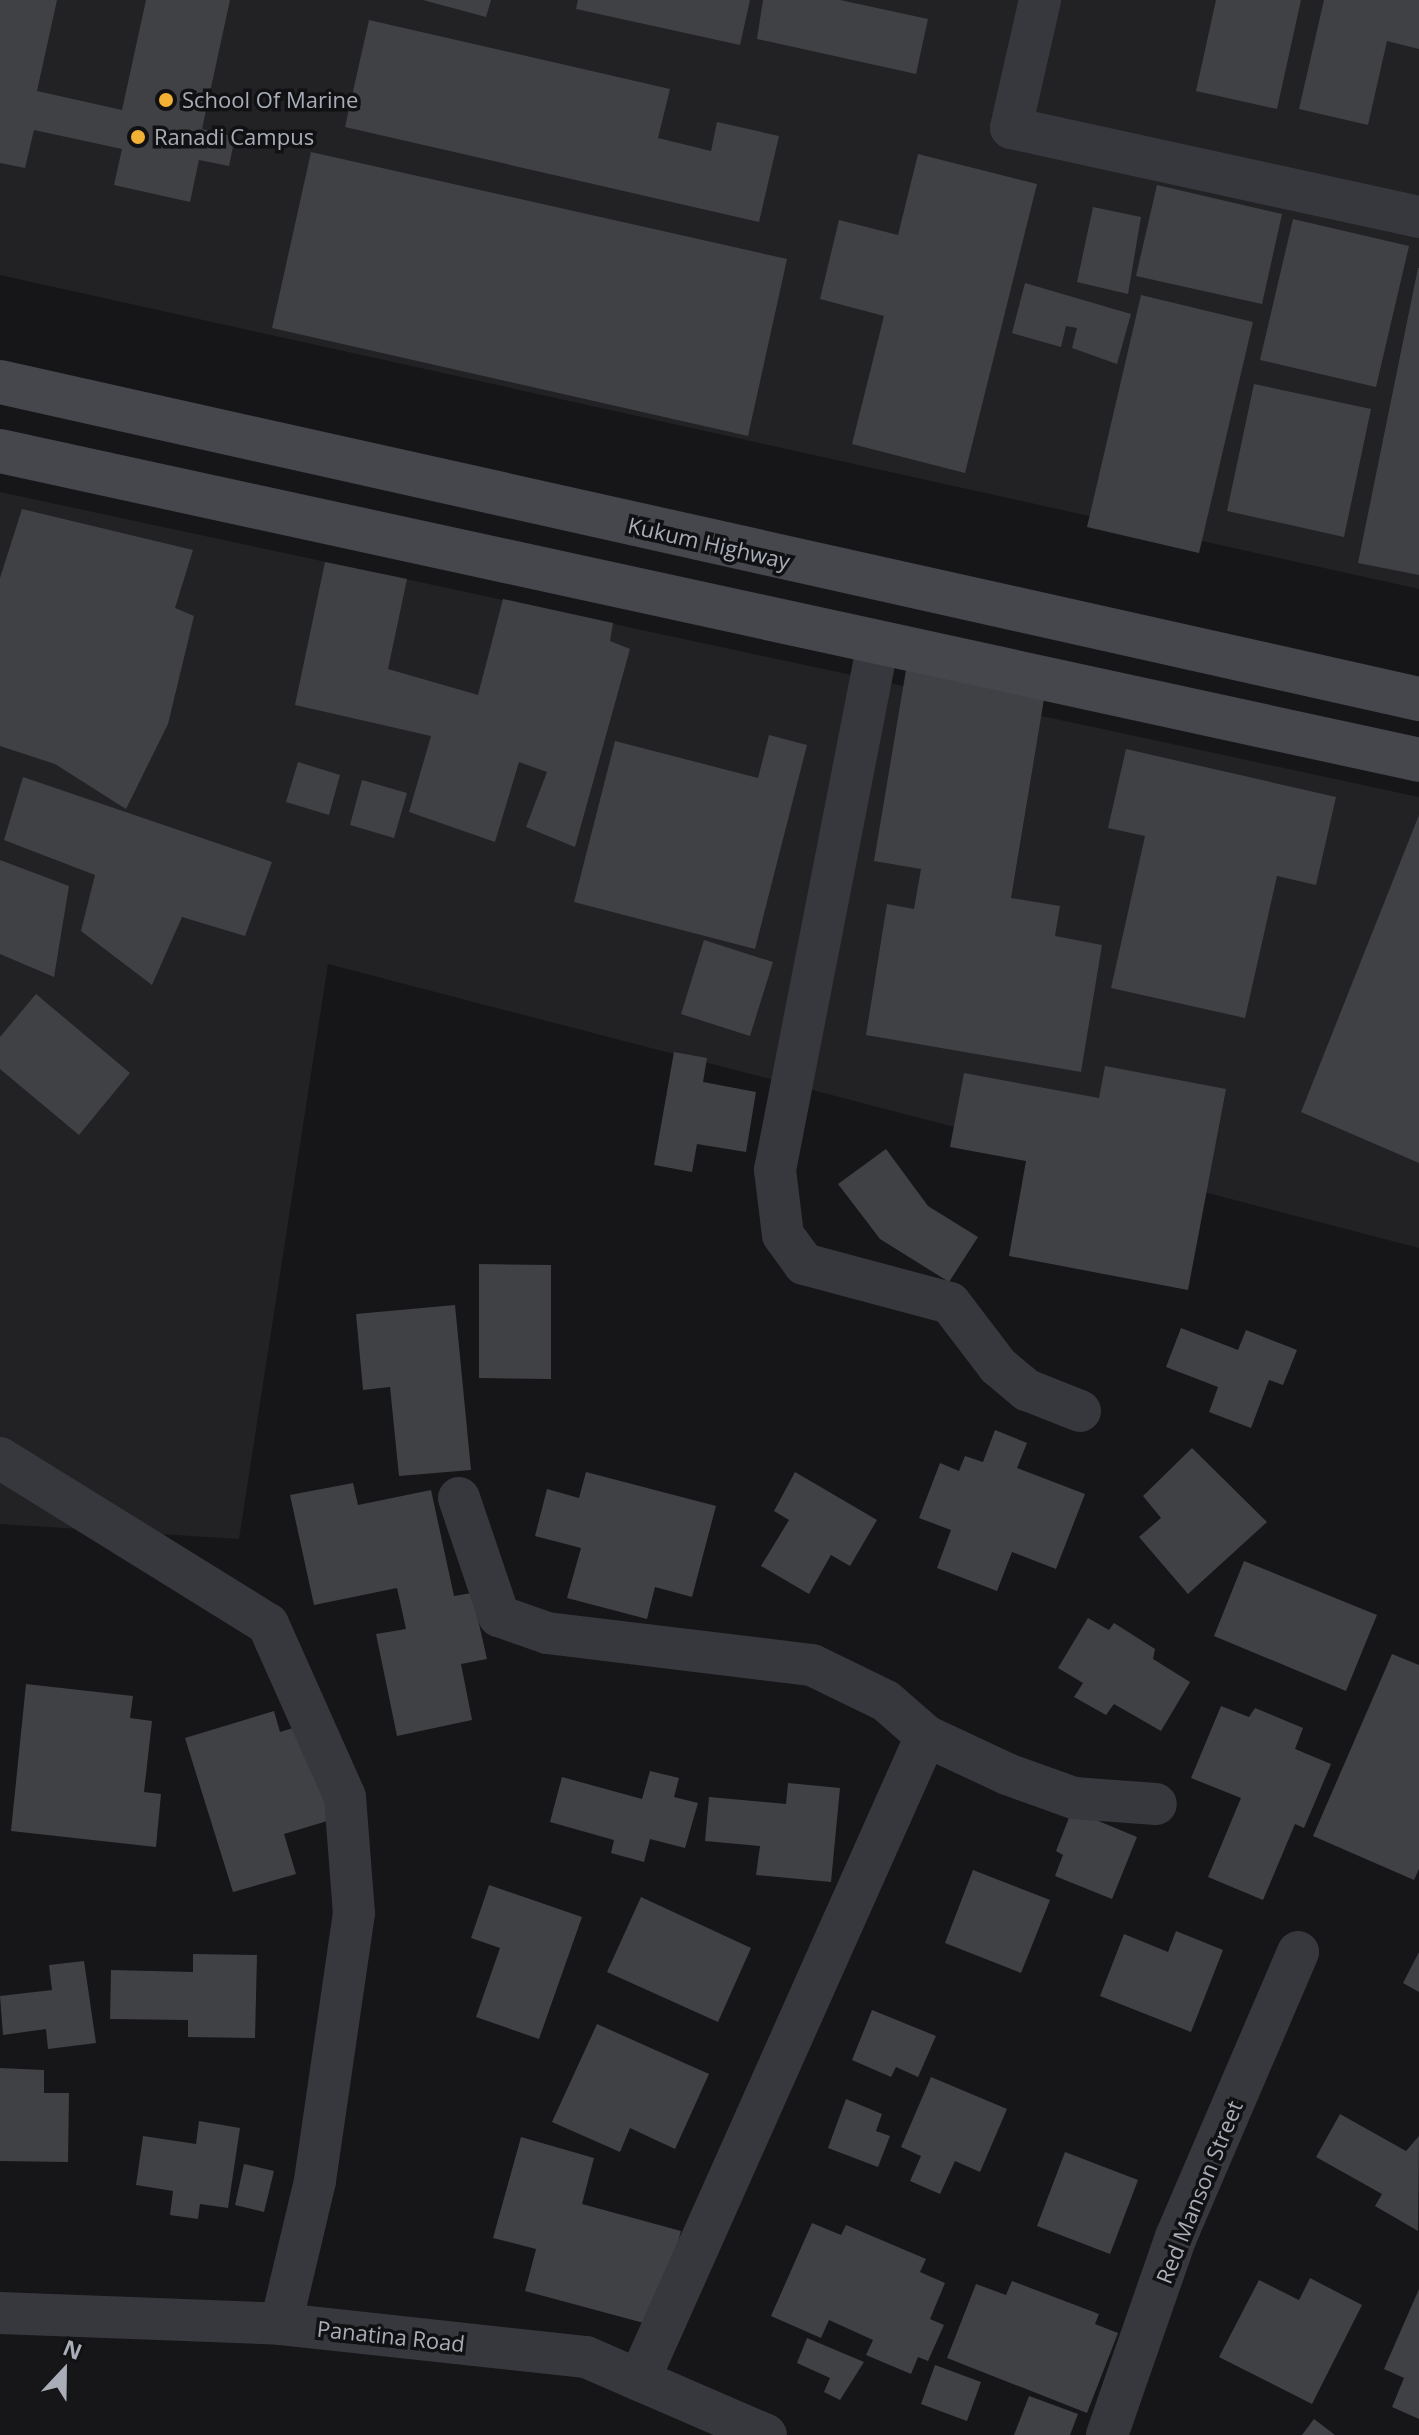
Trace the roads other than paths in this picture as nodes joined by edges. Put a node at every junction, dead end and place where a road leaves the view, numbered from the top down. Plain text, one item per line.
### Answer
1 (1040, 0) edge
2 (1419, 217) edge
3 (0, 382) edge
4 (0, 451) edge
5 (878, 643) junction
6 (1419, 699) edge
7 (1419, 760) edge
8 (1080, 1411) dead end
9 (0, 1458) edge
10 (459, 1498) dead end
11 (926, 1736) junction
12 (1156, 1804) dead end
13 (1298, 1952) dead end
14 (0, 2313) edge
15 (281, 2324) junction
16 (639, 2380) junction
17 (766, 2435) edge
18 (1107, 2435) edge

1 - 2 street
3 - 6 main road, Kukum Highway
4 - 5 main road
5 - 7 main road
5 - 8 street
9 - 15 street
10 - 11 street
11 - 12 street
11 - 16 street
13 - 18 street, Red Manson Street
14 - 15 street, Panatina Road
15 - 16 street, Panatina Road
16 - 17 street, Panatina Road

